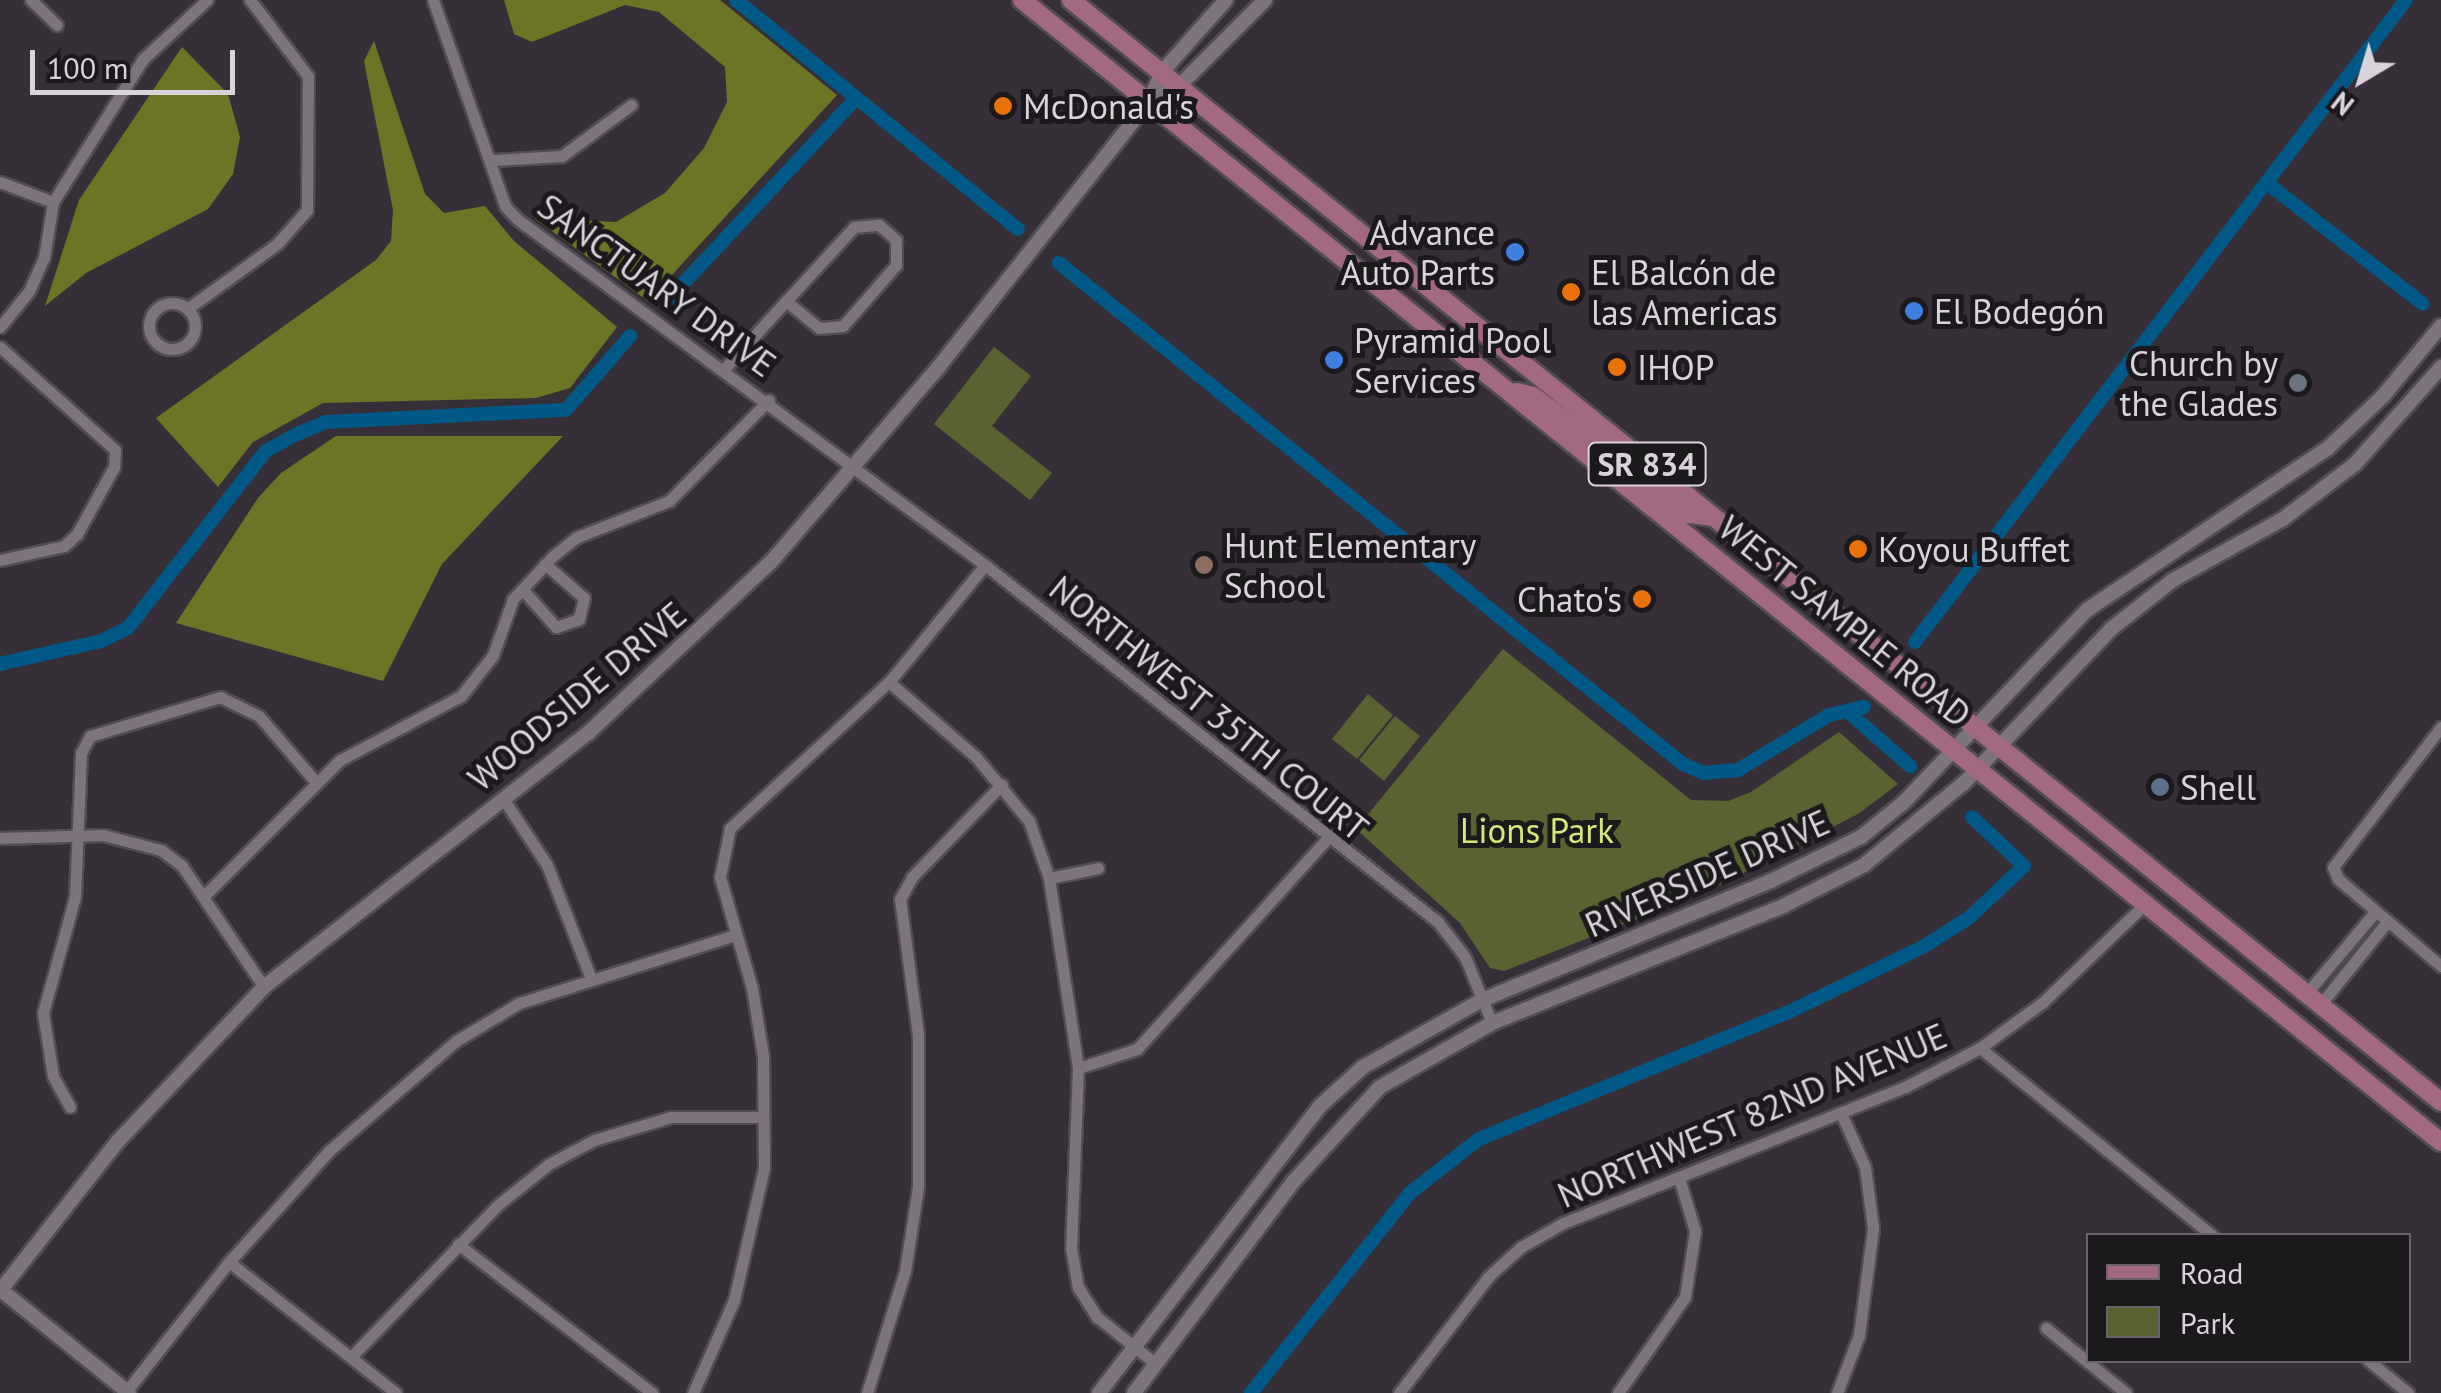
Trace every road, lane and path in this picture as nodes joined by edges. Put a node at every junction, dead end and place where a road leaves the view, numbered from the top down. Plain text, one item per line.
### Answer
1 (31, 0) edge
2 (207, 0) edge
3 (250, 0) edge
4 (433, 0) edge
5 (1022, 0) edge
6 (1071, 0) edge
7 (1226, 0) edge
8 (1266, 0) edge
9 (58, 26) dead end
10 (1162, 72) junction
11 (1179, 86) junction
12 (1149, 102) junction
13 (632, 105) dead end
14 (494, 160) junction
15 (0, 182) edge
16 (53, 202) junction
17 (786, 301) junction
18 (186, 309) junction
19 (2441, 326) edge
20 (0, 327) edge
21 (0, 347) edge
22 (2441, 366) edge
23 (725, 368) junction
24 (1506, 390) junction
25 (769, 400) junction
26 (1638, 456) junction
27 (856, 466) junction
28 (1610, 474) junction
29 (1714, 517) junction
30 (0, 560) edge
31 (544, 564) junction
32 (986, 565) junction
33 (522, 589) junction
34 (890, 682) junction
35 (1971, 726) junction
36 (2441, 728) edge
37 (1994, 746) junction
38 (1954, 749) junction
39 (1978, 768) junction
40 (314, 780) junction
41 (1002, 784) junction
42 (504, 800) junction
43 (78, 836) junction
44 (0, 838) edge
45 (1327, 839) junction
46 (1098, 868) dead end
47 (1049, 878) junction
48 (204, 896) junction
49 (2144, 904) junction
50 (2375, 912) junction
51 (2387, 922) junction
52 (735, 936) junction
53 (2441, 966) edge
54 (590, 976) junction
55 (264, 988) junction
56 (1482, 1000) junction
57 (2313, 1000) junction
58 (1492, 1023) junction
59 (1980, 1048) junction
60 (1078, 1068) junction
61 (2441, 1102) edge
62 (70, 1108) dead end
63 (1841, 1113) junction
64 (763, 1117) junction
65 (2441, 1142) edge
66 (1679, 1178) junction
67 (2209, 1233) edge
68 (458, 1244) junction
69 (229, 1262) junction
70 (0, 1290) edge
71 (2046, 1328) dead end
72 (1134, 1347) junction
73 (351, 1358) junction
74 (2086, 1360) edge
75 (2089, 1363) edge
76 (2372, 1363) edge
77 (1156, 1364) junction
78 (1841, 1391) edge
79 (127, 1392) edge
80 (396, 1393) edge
81 (652, 1393) edge
82 (693, 1393) edge
83 (867, 1393) edge
84 (1099, 1393) edge
85 (1134, 1393) edge
86 (1400, 1393) edge
87 (1618, 1393) edge
88 (2126, 1393) edge
89 (2408, 1393) edge

1 - 9 street
2 - 16 street
3 - 18 street
4 - 14 street, SANCTUARY DRIVE
5 - 12 main road, WEST SAMPLE ROAD / SR 834
6 - 10 main road, WEST SAMPLE ROAD / SR 834
7 - 10 street
8 - 11 street
10 - 11 main road, WEST SAMPLE ROAD / SR 834
10 - 12 street
11 - 12 street
11 - 26 main road, WEST SAMPLE ROAD / SR 834
12 - 24 main road, WEST SAMPLE ROAD / SR 834
12 - 27 street, WOODSIDE DRIVE
13 - 14 street
14 - 23 street, SANCTUARY DRIVE
15 - 16 street
16 - 20 street
17 - 17 street
17 - 23 street
18 - 18 street
19 - 35 street, RIVERSIDE DRIVE
21 - 30 street
22 - 37 street, RIVERSIDE DRIVE
23 - 25 street, SANCTUARY DRIVE
24 - 26 main road
24 - 28 main road, WEST SAMPLE ROAD / SR 834
25 - 27 street, SANCTUARY DRIVE
25 - 31 street
26 - 29 main road, WEST SAMPLE ROAD / SR 834
27 - 32 street, NORTHWEST 35TH COURT
27 - 42 street, WOODSIDE DRIVE
28 - 29 main road
28 - 38 main road, WEST SAMPLE ROAD / SR 834
29 - 35 main road, WEST SAMPLE ROAD / SR 834
31 - 33 street
31 - 33 street
32 - 34 street
32 - 45 street, NORTHWEST 35TH COURT
33 - 40 street
34 - 41 street
34 - 52 street
35 - 37 main road, WEST SAMPLE ROAD / SR 834
35 - 38 street, RIVERSIDE DRIVE
36 - 50 street
37 - 39 street, RIVERSIDE DRIVE
37 - 57 main road, WEST SAMPLE ROAD / SR 834
38 - 39 main road, WEST SAMPLE ROAD / SR 834
38 - 56 street, RIVERSIDE DRIVE
39 - 49 main road, WEST SAMPLE ROAD / SR 834
39 - 58 street, RIVERSIDE DRIVE
40 - 43 street
40 - 48 street
41 - 47 street
41 - 83 street
42 - 54 street
42 - 55 street, WOODSIDE DRIVE
43 - 44 street
43 - 48 street
43 - 62 street
45 - 56 street, NORTHWEST 35TH COURT
45 - 60 street
46 - 47 street
47 - 60 street
48 - 55 street
49 - 59 street, NORTHWEST 82ND AVENUE
49 - 65 main road, WEST SAMPLE ROAD / SR 834
50 - 51 street
50 - 57 street
51 - 53 street
51 - 57 street
52 - 54 street
52 - 64 street
54 - 69 street
55 - 70 street, WOODSIDE DRIVE
56 - 58 street, NORTHWEST 35TH COURT
56 - 72 street, RIVERSIDE DRIVE
57 - 61 main road, WEST SAMPLE ROAD / SR 834
58 - 77 street, RIVERSIDE DRIVE
59 - 63 street, NORTHWEST 82ND AVENUE
59 - 67 street
60 - 72 street
63 - 66 street, NORTHWEST 82ND AVENUE
63 - 78 street
64 - 68 street
64 - 82 street
66 - 86 street, NORTHWEST 82ND AVENUE
66 - 87 street
68 - 73 street
68 - 81 street
69 - 73 street
69 - 79 street
70 - 79 street
71 - 74 street
72 - 77 street
72 - 84 street, RIVERSIDE DRIVE
73 - 80 street
75 - 88 street
76 - 89 street
77 - 85 street, RIVERSIDE DRIVE

